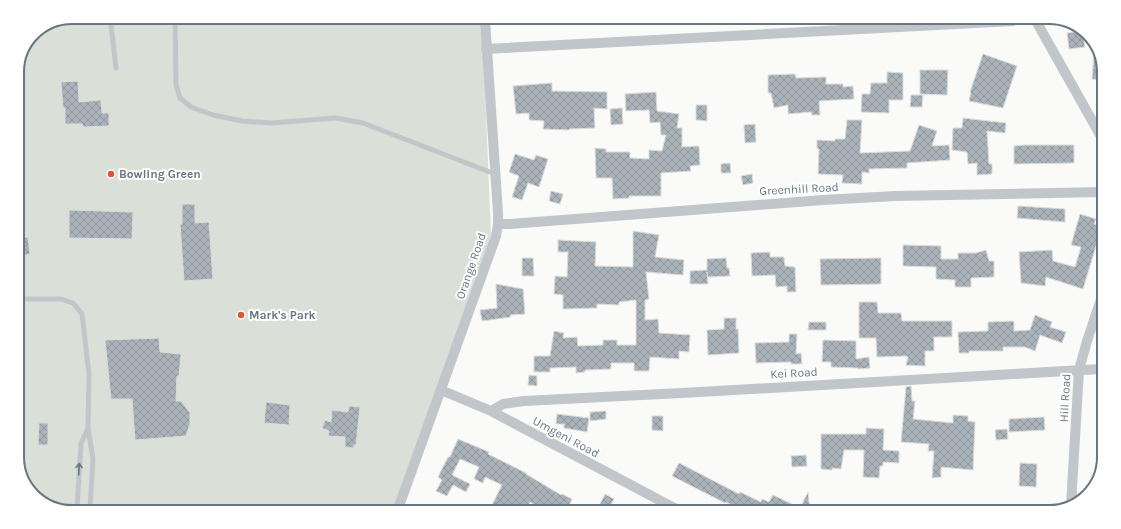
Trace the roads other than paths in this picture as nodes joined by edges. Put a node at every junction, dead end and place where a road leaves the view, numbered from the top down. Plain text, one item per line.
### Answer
1 (111, 24) edge
2 (175, 24) edge
3 (485, 24) edge
4 (957, 24) edge
5 (1038, 24) edge
6 (486, 49) junction
7 (116, 68) dead end
8 (1097, 129) edge
9 (495, 174) junction
10 (1097, 192) edge
11 (498, 224) junction
12 (24, 299) edge
13 (1097, 311) edge
14 (1097, 369) edge
15 (1079, 370) junction
16 (440, 390) junction
17 (491, 411) junction
18 (88, 428) junction
19 (1071, 499) edge
20 (77, 505) edge
21 (90, 505) edge
22 (399, 505) edge
23 (669, 505) edge

1 - 7 lane
2 - 9 lane
3 - 6 street, Orange Road
4 - 6 street
5 - 8 street
6 - 9 street, Orange Road
9 - 11 street, Orange Road
10 - 11 street, Greenhill Road
11 - 16 street, Orange Road
12 - 18 lane
13 - 15 street, Hill Road
14 - 15 street, Kei Road
15 - 17 street, Kei Road
15 - 19 street, Hill Road
16 - 17 street, Umgeni Road
16 - 22 street, Orange Road
17 - 23 street, Umgeni Road
20 -> 18 lane
18 - 21 lane

